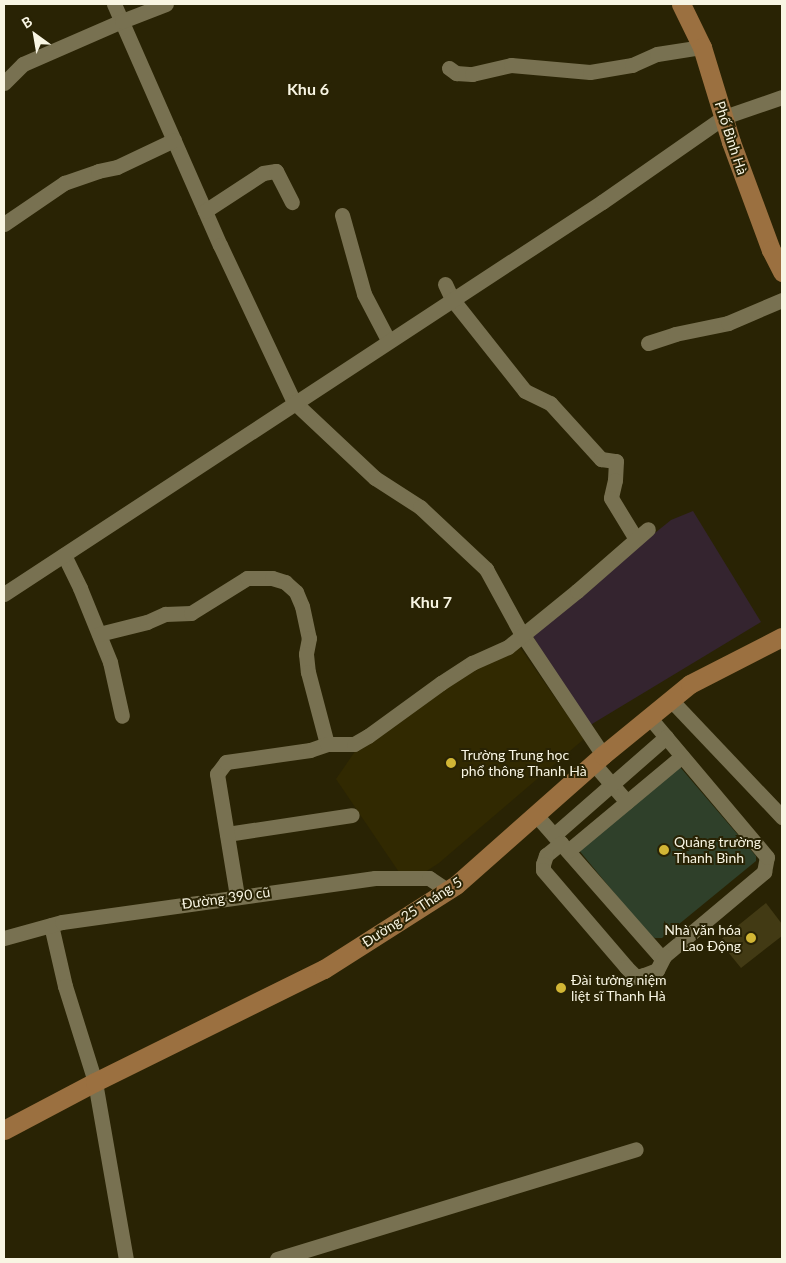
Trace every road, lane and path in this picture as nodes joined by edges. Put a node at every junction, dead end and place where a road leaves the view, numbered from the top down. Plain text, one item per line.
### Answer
1 (114, 4) edge
2 (166, 4) edge
3 (681, 4) edge
4 (122, 20) junction
5 (702, 47) junction
6 (449, 68) dead end
7 (4, 83) edge
8 (782, 97) edge
9 (724, 117) junction
10 (174, 140) junction
11 (292, 202) dead end
12 (205, 211) junction
13 (342, 215) dead end
14 (4, 224) edge
15 (782, 272) edge
16 (445, 284) dead end
17 (452, 299) junction
18 (782, 300) edge
19 (388, 340) junction
20 (648, 343) dead end
21 (294, 402) junction
22 (64, 555) junction
23 (4, 594) edge
24 (99, 634) junction
25 (523, 635) junction
26 (782, 637) edge
27 (670, 700) junction
28 (122, 716) dead end
29 (649, 717) junction
30 (666, 737) junction
31 (327, 744) junction
32 (682, 756) junction
33 (598, 759) junction
34 (612, 784) junction
35 (627, 802) junction
36 (352, 815) dead end
37 (536, 815) junction
38 (782, 817) edge
39 (227, 834) junction
40 (561, 843) junction
41 (447, 890) junction
42 (238, 896) junction
43 (51, 925) junction
44 (4, 938) edge
45 (664, 956) junction
46 (95, 1082) junction
47 (4, 1130) edge
48 (636, 1149) dead end
49 (126, 1259) edge
50 (277, 1259) edge

1 - 4 street
2 - 4 street
3 - 5 main road, Phố Bình Hà
4 - 7 street
4 - 10 street
5 - 6 street
5 - 9 main road, Phố Bình Hà
8 - 9 street
9 - 15 main road, Phố Bình Hà
9 - 17 street
10 - 12 street
10 - 14 street
11 - 12 street
12 - 21 street
13 - 19 street
16 - 17 street
17 - 19 street
17 - 25 street
18 - 20 street
19 - 21 street
21 - 22 street
21 - 25 street
22 - 23 street
22 - 24 street
24 - 28 street
24 - 31 street
25 - 31 street
25 - 33 street
26 - 27 main road, Đường 25 Tháng 5
27 - 29 main road, Đường 25 Tháng 5
27 - 38 street
29 - 30 street
29 - 33 main road, Đường 25 Tháng 5
30 - 32 street
30 - 34 street
31 - 39 street
32 - 35 street
32 - 45 street
33 - 34 street
33 - 37 main road, Đường 25 Tháng 5
34 - 35 street
34 - 40 street
35 - 40 street
36 - 39 street
37 - 40 street
37 - 41 main road, Đường 25 Tháng 5
39 - 42 street
40 - 45 street
40 - 45 street
41 - 42 street, Đường 390 cũ
41 - 46 main road, Đường 25 Tháng 5
42 - 43 street, Đường 390 cũ
43 - 44 street, Đường 390 cũ
43 - 46 street
46 - 47 main road, Đường 25 Tháng 5
46 - 49 street
48 - 50 street

